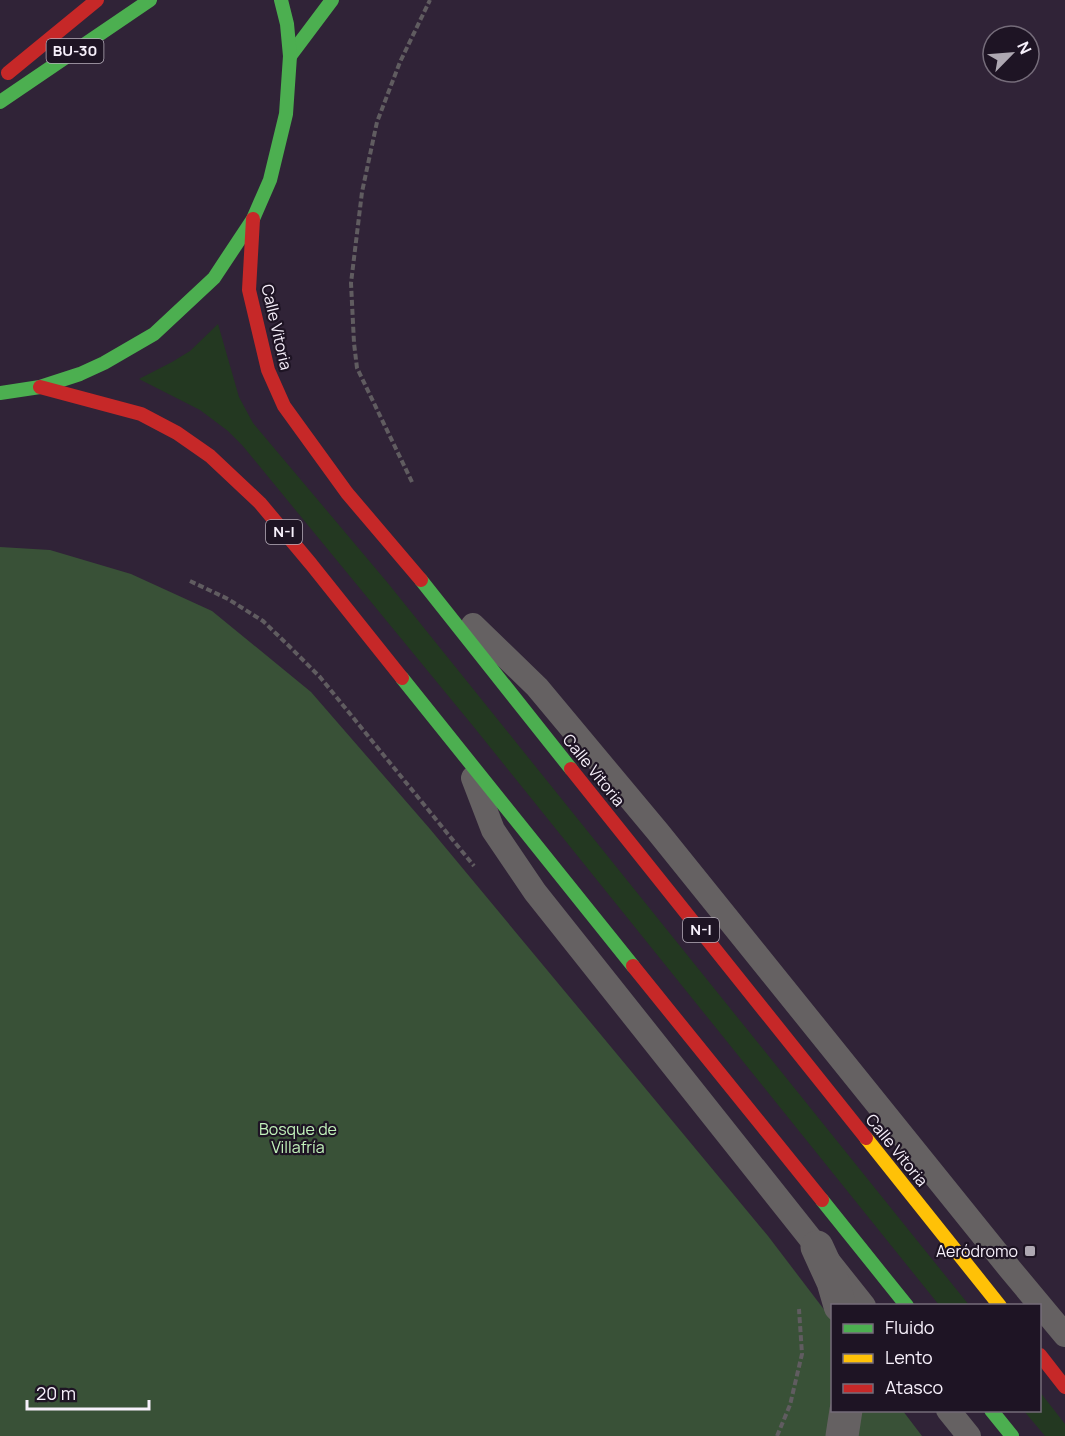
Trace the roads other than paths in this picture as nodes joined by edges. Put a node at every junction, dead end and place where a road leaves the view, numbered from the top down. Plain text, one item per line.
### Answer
1 (97, 0) edge
2 (150, 0) edge
3 (281, 0) edge
4 (332, 0) edge
5 (290, 56) junction
6 (0, 80) edge
7 (0, 102) edge
8 (253, 219) junction
9 (40, 387) junction
10 (0, 393) edge
11 (401, 555) junction
12 (466, 759) junction
13 (817, 1247) junction
14 (840, 1304) edge
15 (863, 1304) edge
16 (906, 1304) edge
17 (999, 1304) edge
18 (1039, 1304) edge
19 (1041, 1306) edge
20 (1065, 1335) edge
21 (1041, 1356) edge
22 (1065, 1386) edge
23 (846, 1412) edge
24 (950, 1412) edge
25 (993, 1412) edge
26 (842, 1436) edge
27 (969, 1436) edge
28 (1012, 1436) edge

1 - 6 highway
2 - 7 highway, BU-30
3 - 5 highway, N-I
4 - 5 highway
5 - 8 highway, N-I
8 - 9 highway, N-I
8 - 11 highway, Calle Vitoria / N-I
9 - 10 highway, N-I
9 - 12 highway, N-I
11 - 17 highway, Calle Vitoria / N-I
11 - 18 lane
12 - 13 lane
12 - 16 highway, N-I
13 - 14 street
13 - 15 lane
19 - 20 lane
21 - 22 highway
23 - 26 street
24 - 27 lane
25 - 28 highway

